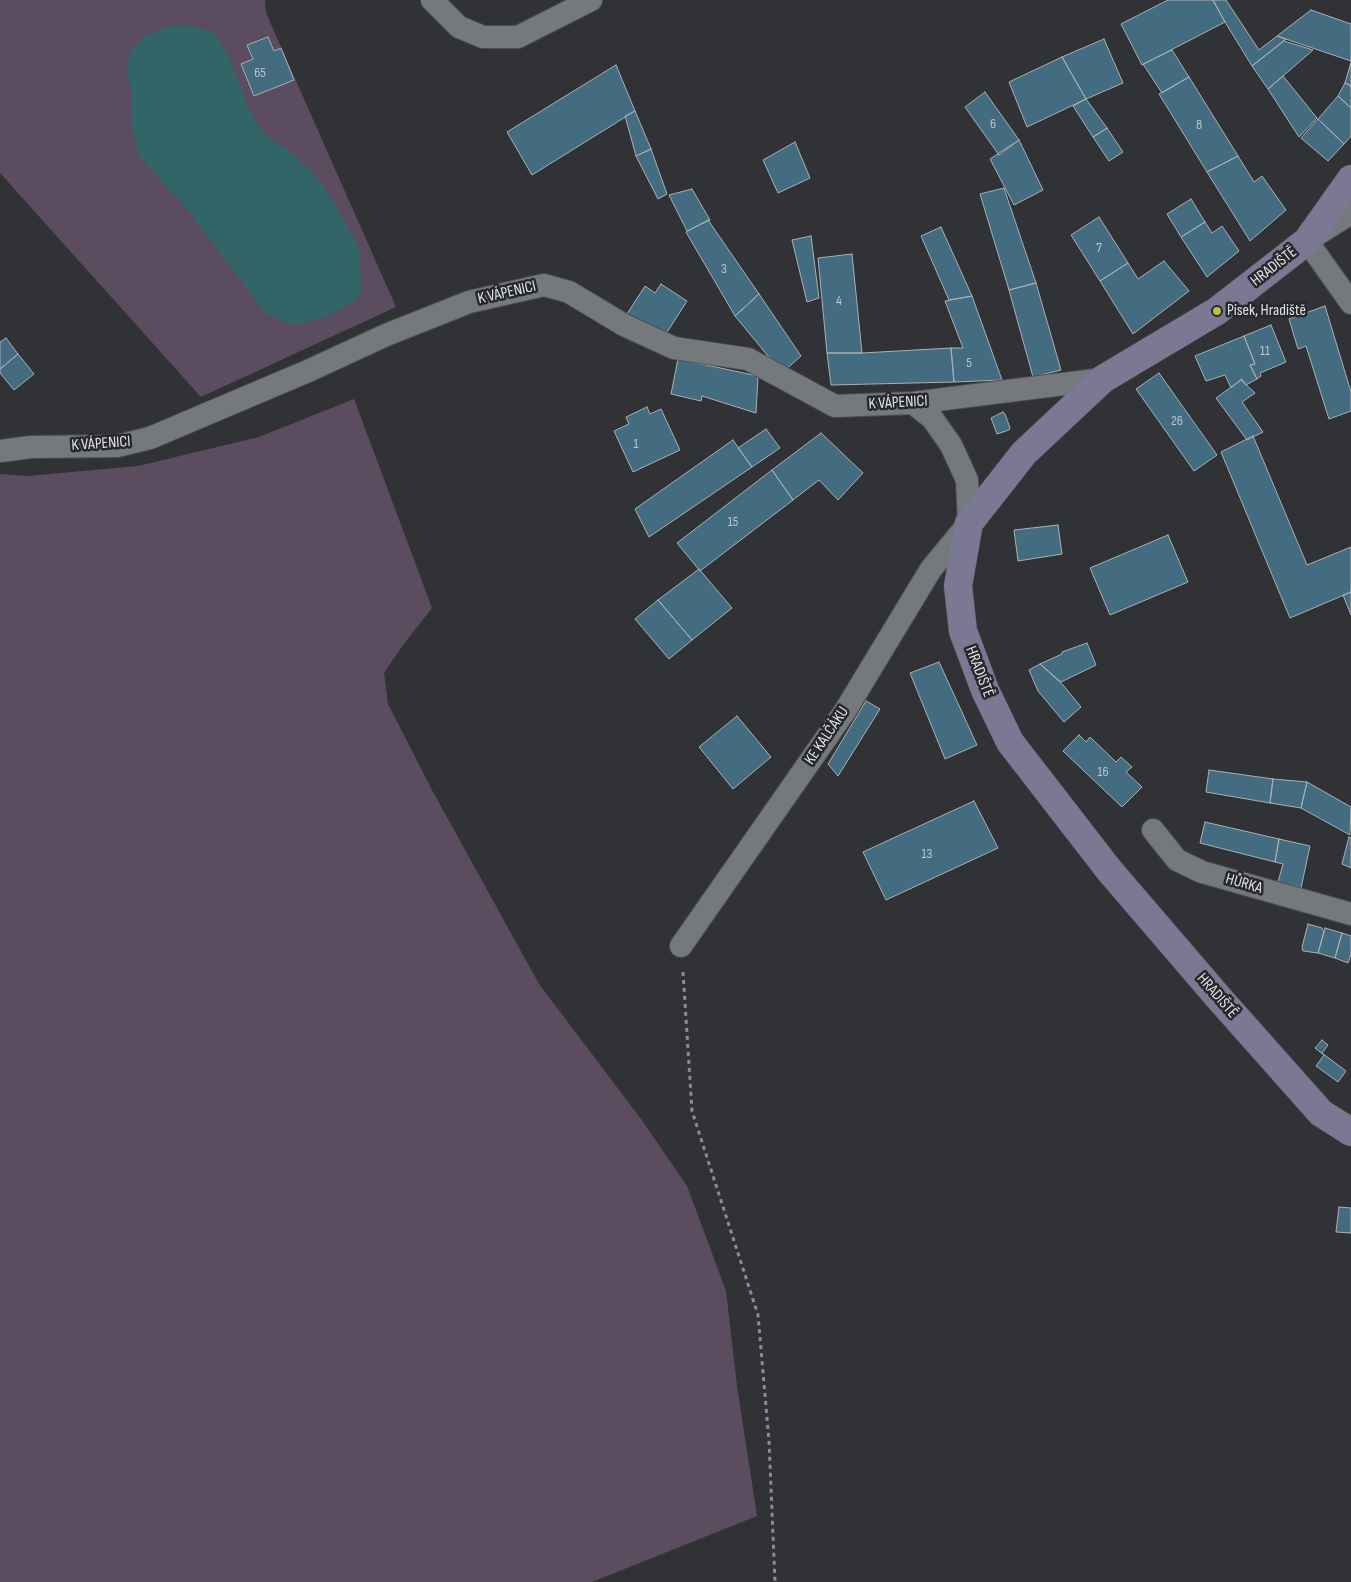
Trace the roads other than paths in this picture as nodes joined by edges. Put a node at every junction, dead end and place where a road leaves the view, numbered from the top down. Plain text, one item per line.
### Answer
1 (432, 0) edge
2 (591, 0) edge
3 (1351, 179) edge
4 (1351, 213) edge
5 (1307, 241) junction
6 (1351, 303) edge
7 (1103, 379) junction
8 (913, 403) junction
9 (0, 451) edge
10 (969, 523) junction
11 (1153, 830) dead end
12 (1351, 914) edge
13 (681, 946) road end
14 (1351, 1132) edge

1 - 2 street
3 - 5 street, HRADIŠTĚ
4 - 5 street
5 - 6 street
5 - 7 street, HRADIŠTĚ
7 - 8 street, K VÁPENICI
7 - 10 street, HRADIŠTĚ
8 - 9 street, K VÁPENICI
8 - 10 street
10 - 13 street, KE KALČÁKU
10 - 14 street, HRADIŠTĚ
11 - 12 street, HŮRKA

